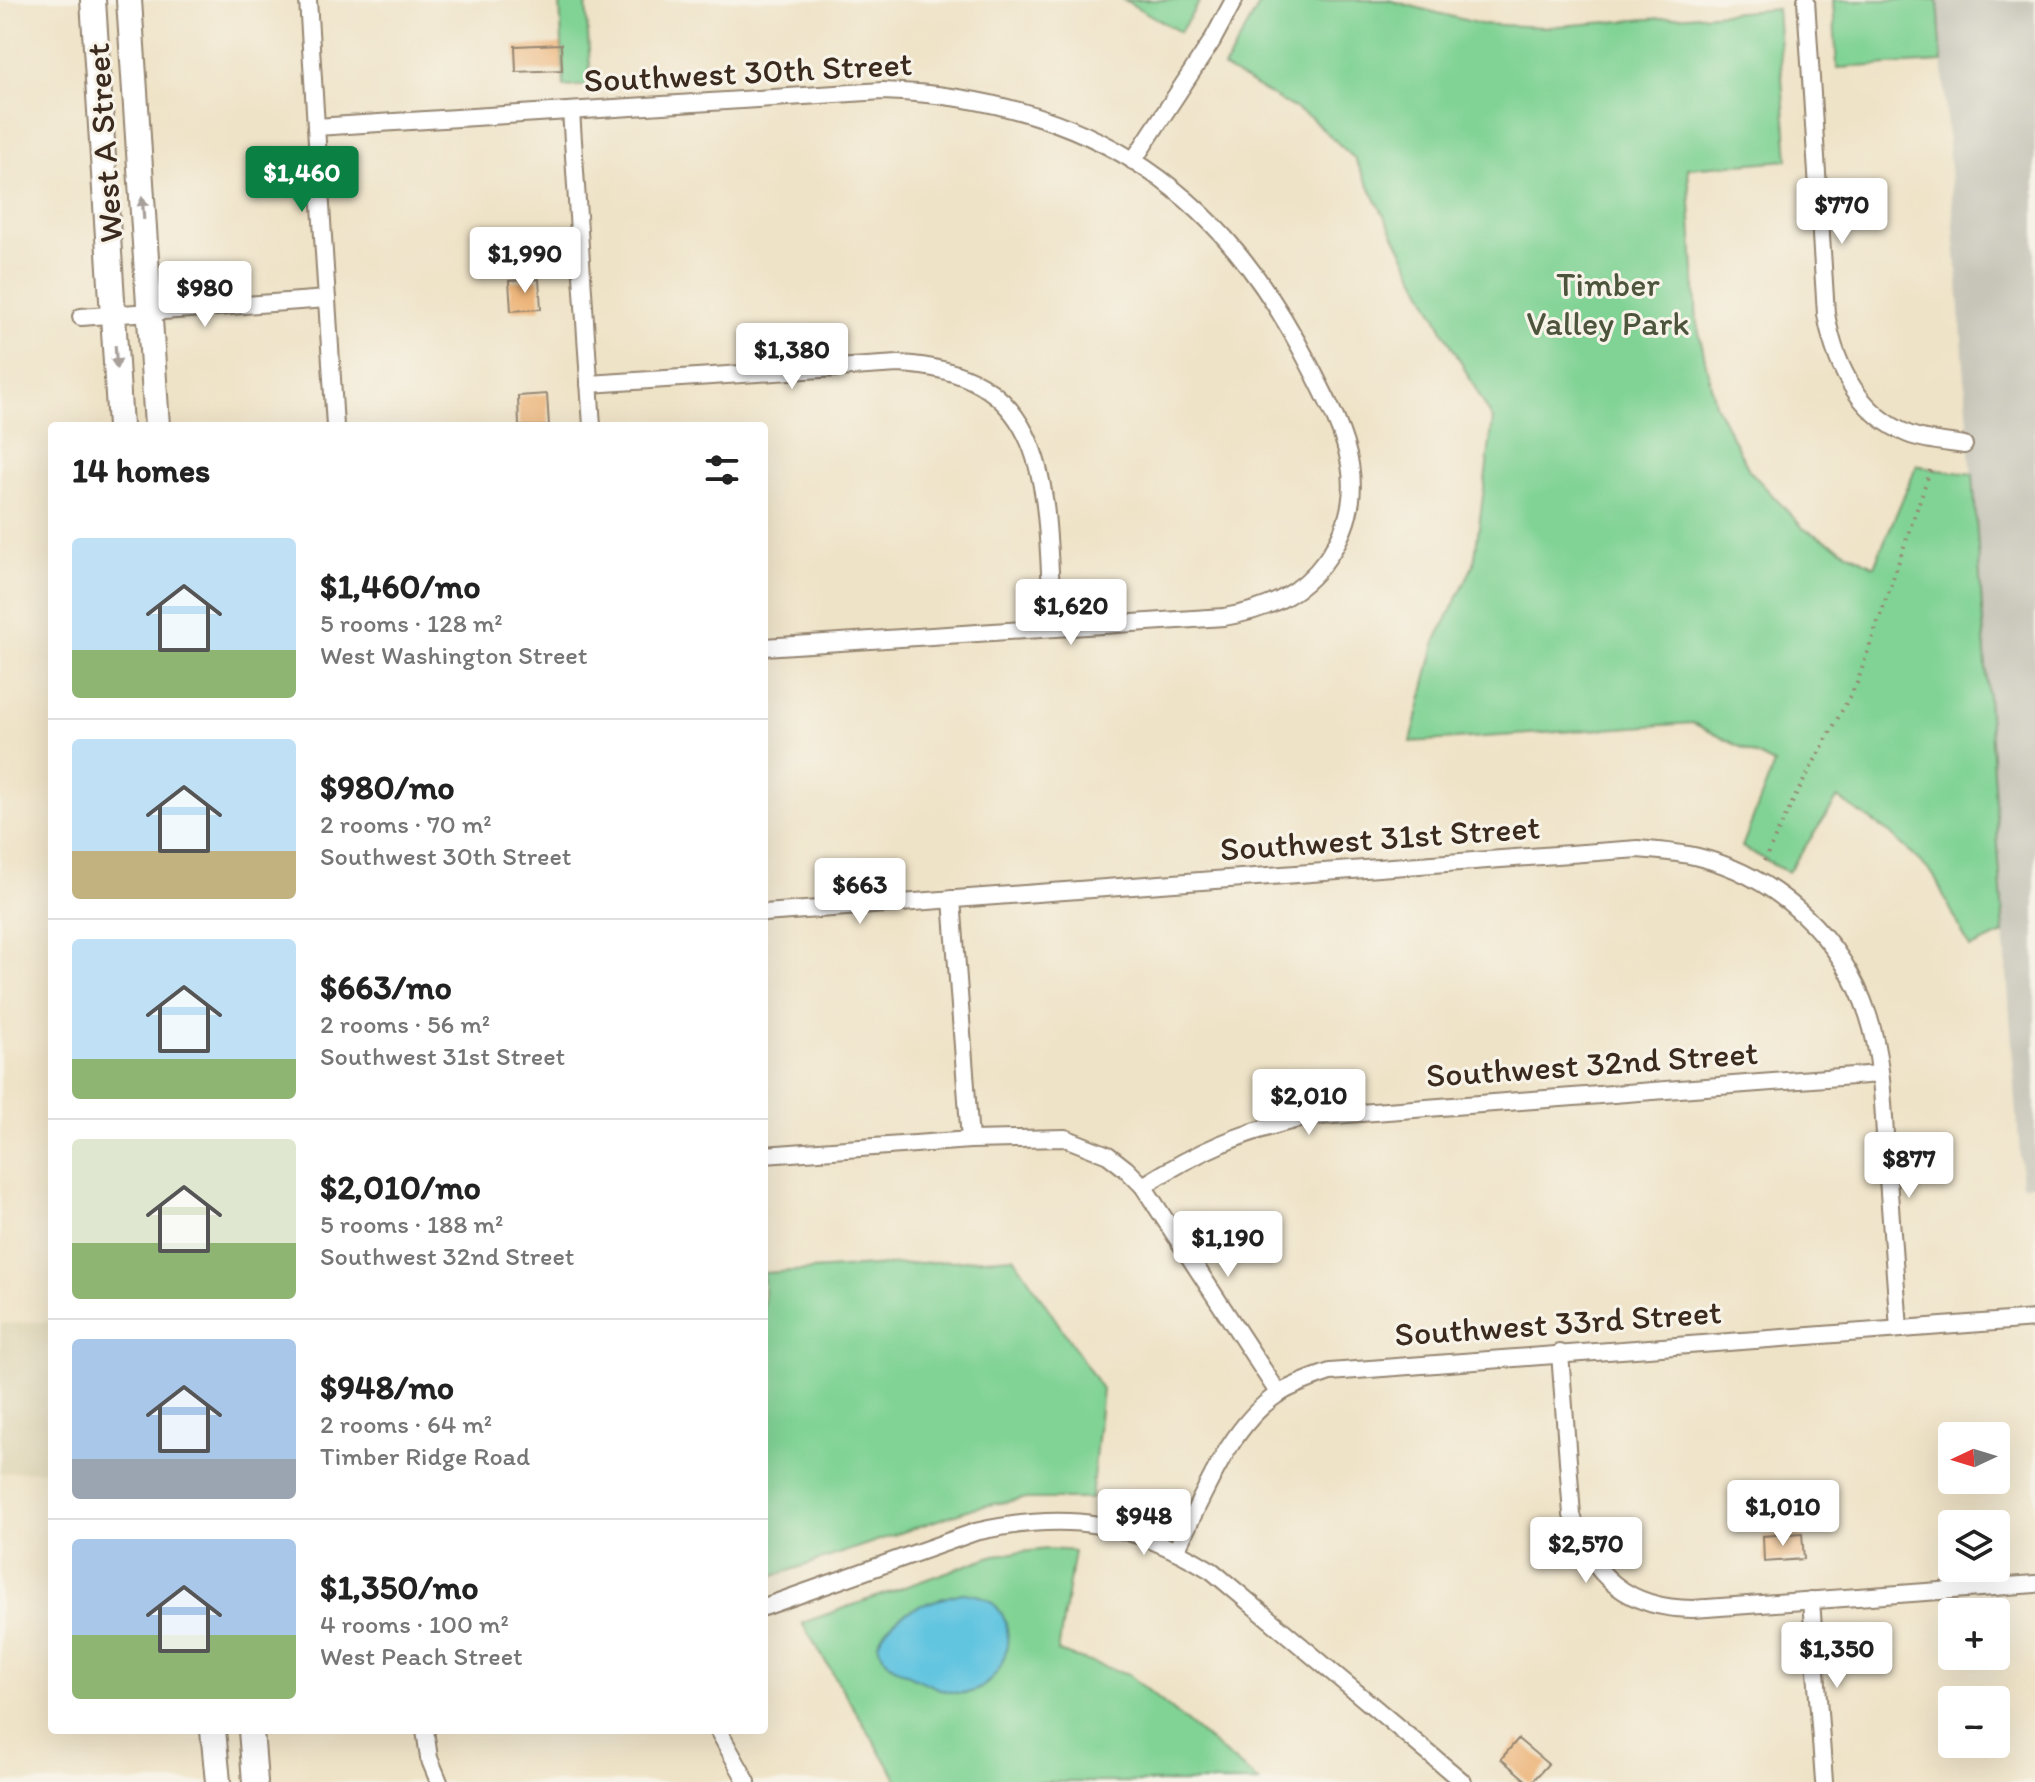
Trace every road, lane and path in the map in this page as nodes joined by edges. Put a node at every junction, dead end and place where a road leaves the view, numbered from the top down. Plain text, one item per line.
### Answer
1 (93, 0) edge
2 (129, 0) edge
3 (308, 0) edge
4 (1234, 0) edge
5 (1806, 0) edge
6 (571, 111) junction
7 (316, 127) junction
8 (1133, 161) junction
9 (327, 299) junction
10 (150, 314) junction
11 (113, 316) junction
12 (81, 317) dead end
13 (589, 384) junction
14 (120, 422) edge
15 (157, 422) edge
16 (335, 422) edge
17 (592, 422) edge
18 (1964, 445) dead end
19 (1932, 465) dead end
20 (1053, 628) junction
21 (768, 647) edge
22 (1764, 861) dead end
23 (952, 899) junction
24 (768, 913) edge
25 (1880, 1074) junction
26 (970, 1140) junction
27 (768, 1155) edge
28 (1143, 1186) junction
29 (2035, 1319) edge
30 (1899, 1329) junction
31 (1560, 1353) junction
32 (1279, 1394) junction
33 (1176, 1550) junction
34 (2035, 1584) edge
35 (1811, 1600) junction
36 (768, 1606) edge
37 (213, 1734) edge
38 (251, 1734) edge
39 (426, 1734) edge
40 (720, 1734) edge
41 (218, 1782) edge
42 (255, 1782) edge
43 (439, 1782) edge
44 (747, 1782) edge
45 (1463, 1782) edge
46 (1824, 1782) edge

1 - 11 main road, West A Street
10 -> 2 main road, West A Street
3 - 7 street
4 - 8 street
5 - 18 street
6 - 7 street, Southwest 30th Street
6 - 8 street, Southwest 30th Street
6 - 13 street
7 - 9 street
8 - 20 street, Southwest 30th Street
9 - 10 street
9 - 16 street
10 - 11 street
10 - 15 main road, West A Street
11 - 12 street
11 -> 14 main road, West A Street
13 - 17 street
13 - 20 street
19 - 22 path
20 - 21 street, Southwest 30th Street
23 - 24 street, Southwest 31st Street
23 - 25 street, Southwest 31st Street
23 - 26 street
25 - 28 street, Southwest 32nd Street
25 - 30 street, Southwest 31st Street
26 - 27 street
26 - 28 street
28 - 32 street
29 - 30 street, Southwest 33rd Street
30 - 31 street, Southwest 33rd Street
31 - 32 street, Southwest 33rd Street
31 - 35 street
32 - 33 street, Southwest 33rd Street
33 - 36 street
33 - 45 street
34 - 35 street
35 - 46 street
37 - 41 main road
38 - 42 main road
39 - 43 street
40 - 44 street

